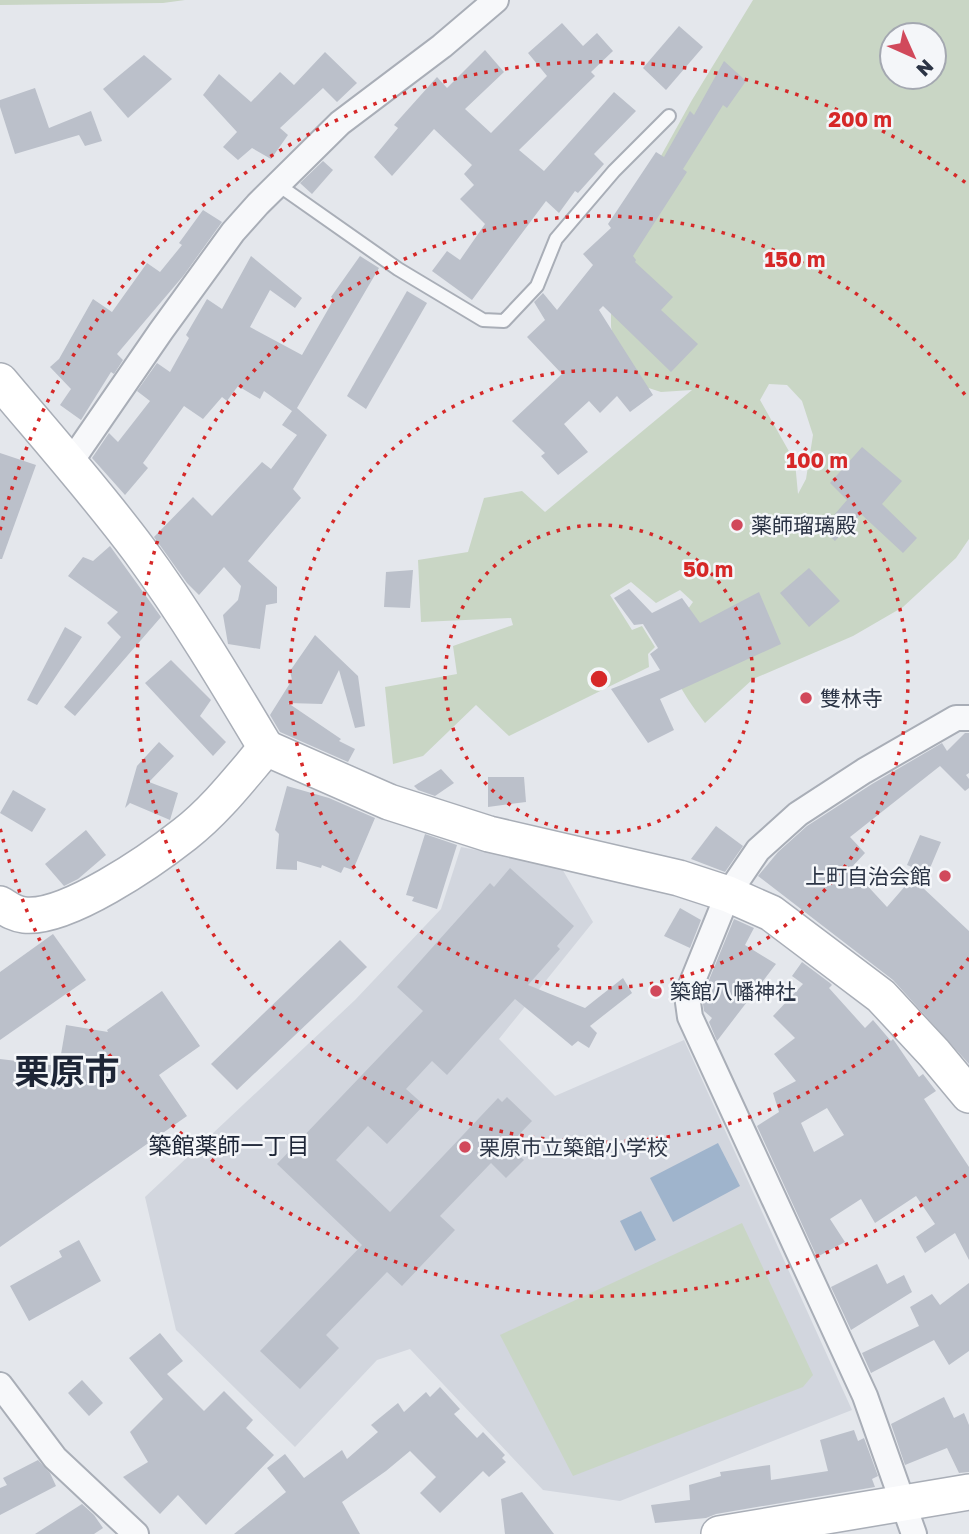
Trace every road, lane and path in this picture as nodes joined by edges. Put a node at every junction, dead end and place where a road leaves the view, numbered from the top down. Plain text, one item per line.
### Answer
1 (496, 0) edge
2 (668, 116) dead end
3 (277, 184) junction
4 (0, 380) edge
5 (70, 463) junction
6 (969, 718) edge
7 (267, 748) junction
8 (728, 894) junction
9 (0, 904) edge
10 (969, 1095) edge
11 (0, 1385) edge
12 (969, 1492) edge
13 (908, 1519) edge
14 (136, 1534) edge
15 (719, 1534) edge

1 - 3 street
2 - 3 lane
3 - 5 street
4 - 5 street
5 - 7 street
6 - 8 street
7 - 8 street
7 - 9 street
8 - 10 street
8 - 13 street
11 - 14 street
12 - 13 street
13 - 15 street

